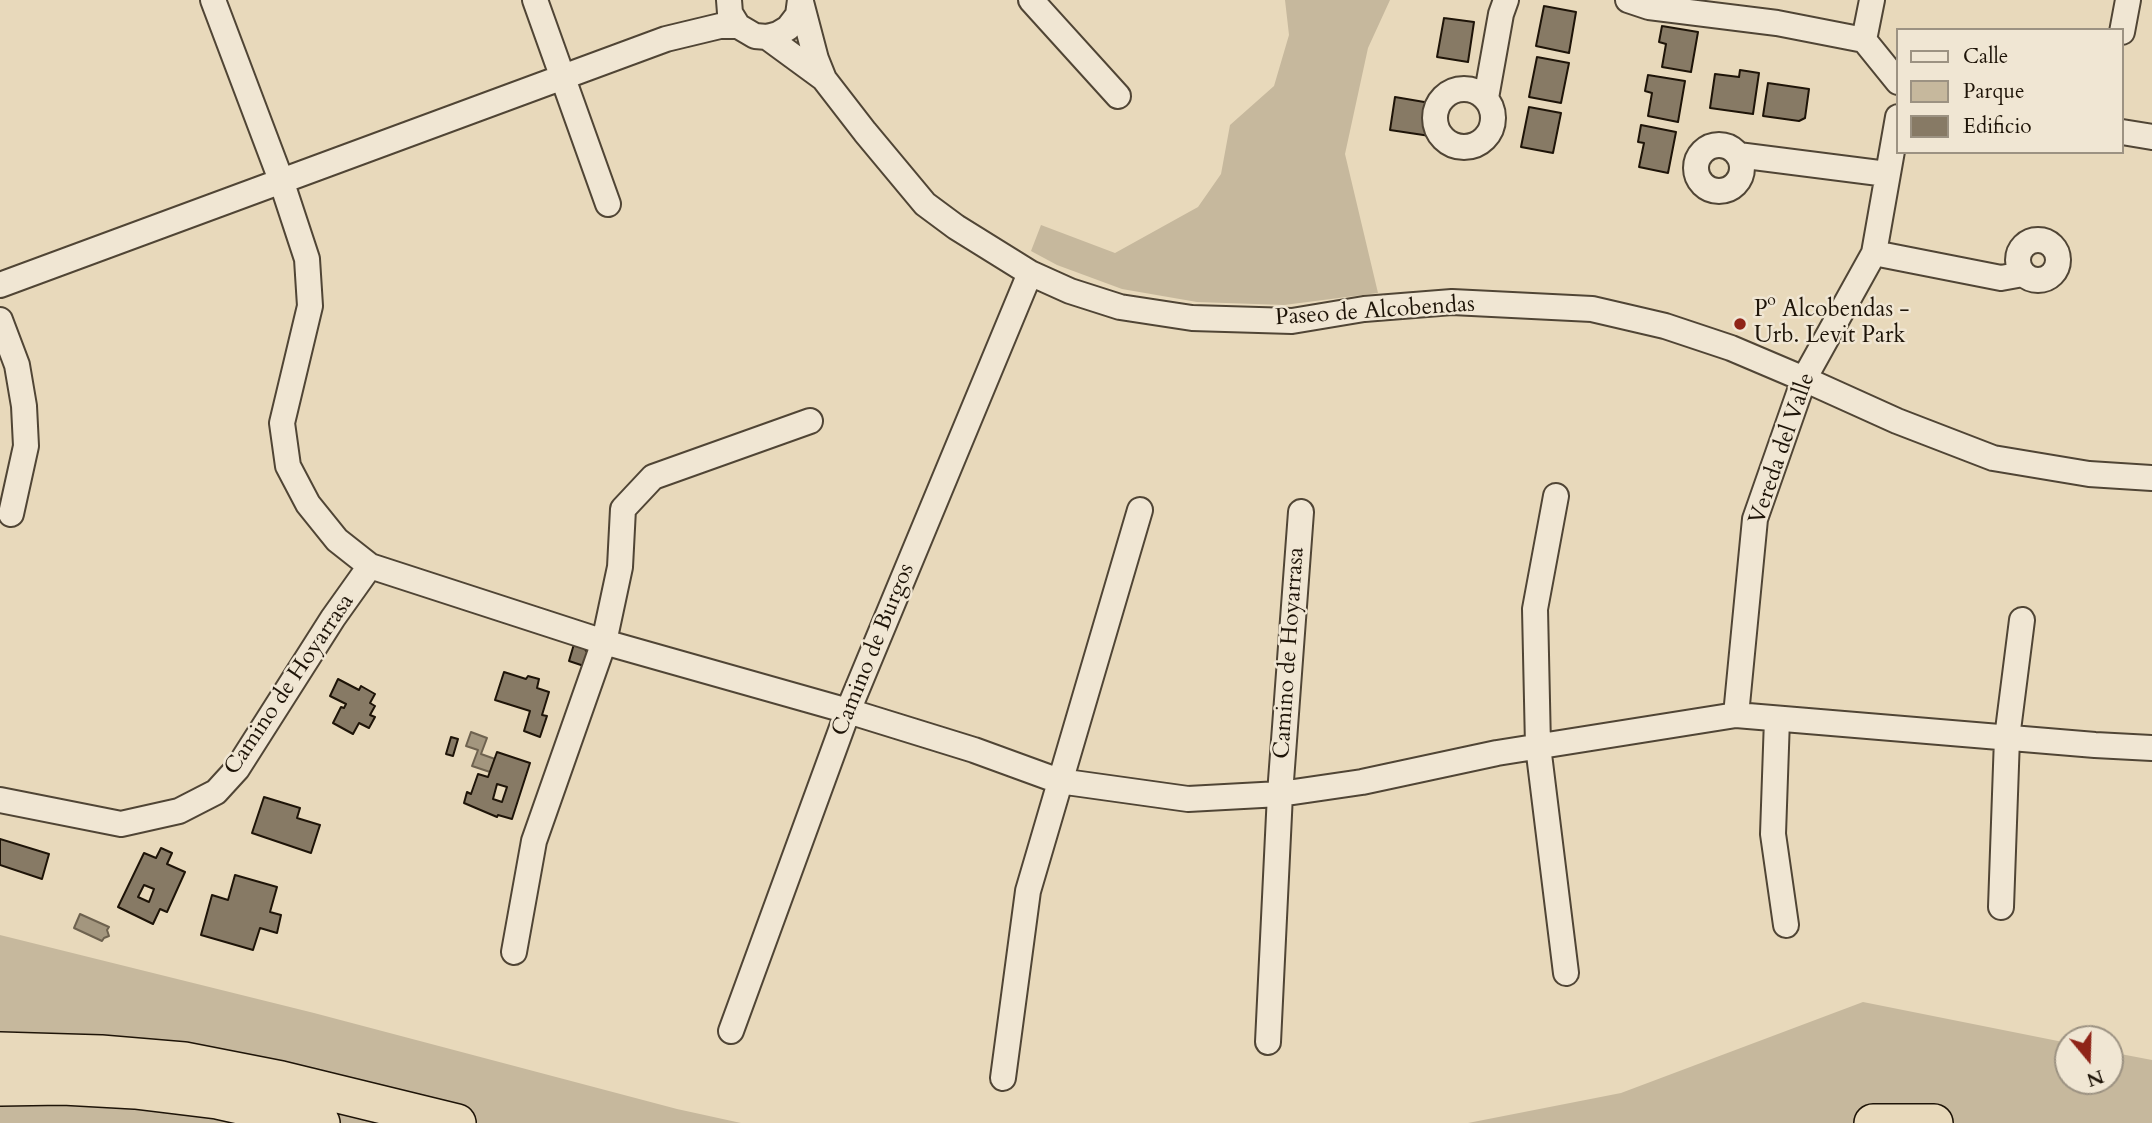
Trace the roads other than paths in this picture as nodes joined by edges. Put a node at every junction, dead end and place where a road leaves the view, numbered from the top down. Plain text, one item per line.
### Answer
1 (213, 0) edge
2 (535, 0) edge
3 (723, 0) edge
4 (729, 0) edge
5 (1031, 0) edge
6 (1506, 0) edge
7 (1628, 0) edge
8 (1872, 0) edge
9 (2127, 0) edge
10 (804, 6) edge
11 (738, 26) junction
12 (2123, 28) edge
13 (767, 37) junction
14 (666, 39) junction
15 (1864, 40) junction
16 (562, 78) junction
17 (824, 79) junction
18 (1896, 80) edge
19 (1118, 96) dead end
20 (1486, 98) dead end
21 (1896, 126) edge
22 (2124, 132) edge
23 (2152, 137) edge
24 (1738, 155) dead end
25 (1886, 174) junction
26 (281, 180) junction
27 (608, 204) dead end
28 (1874, 253) junction
29 (1030, 273) junction
30 (2023, 274) dead end
31 (0, 285) edge
32 (0, 320) edge
33 (1804, 379) junction
34 (810, 421) dead end
35 (2152, 478) edge
36 (1556, 496) dead end
37 (1140, 510) dead end
38 (1301, 512) dead end
39 (11, 514) dead end
40 (370, 566) junction
41 (2022, 620) dead end
42 (604, 642) junction
43 (848, 711) junction
44 (1736, 715) junction
45 (1777, 719) junction
46 (2007, 738) junction
47 (1538, 746) junction
48 (2152, 748) edge
49 (1059, 781) junction
50 (1280, 794) junction
51 (0, 800) edge
52 (2001, 907) dead end
53 (1786, 925) dead end
54 (514, 952) dead end
55 (1566, 973) dead end
56 (731, 1031) dead end
57 (1268, 1042) dead end
58 (0, 1051) edge
59 (1003, 1078) dead end
60 (0, 1087) edge
61 (321, 1123) edge
62 (457, 1123) edge
63 (1872, 1123) edge
64 (1934, 1123) edge

1 - 26 street, Camino de Hoyarrasa
2 - 16 street
3 - 14 street
4 - 11 street
5 - 19 street
6 - 20 street
7 - 15 street
8 - 15 street
9 - 12 street
10 - 13 street
10 - 17 street, Paseo de Alcobendas
11 - 13 street, Paseo de Alcobendas
11 - 14 street
13 - 17 street, Paseo de Alcobendas
14 - 16 street
15 - 18 street
16 - 26 street
16 - 27 street
17 - 29 street, Paseo de Alcobendas
21 - 25 street, Vereda del Valle
22 - 23 street
24 - 25 street
25 - 28 street, Vereda del Valle
26 - 31 street
26 - 40 street, Camino de Hoyarrasa
28 - 30 street
28 - 33 street, Vereda del Valle
29 - 33 street, Paseo de Alcobendas
29 - 43 street, Camino de Burgos
32 - 39 street
33 - 35 street, Paseo de Alcobendas
33 - 44 street, Vereda del Valle
34 - 42 street
36 - 47 street
37 - 49 street
38 - 50 street, Camino de Hoyarrasa
40 - 42 street, Camino de Hoyarrasa
40 - 51 street, Camino de Hoyarrasa
41 - 46 street
42 - 43 street, Camino de Hoyarrasa
42 - 54 street
43 - 49 street, Camino de Hoyarrasa
43 - 56 street, Camino de Burgos
44 - 45 street, Camino de Hoyarrasa
44 - 47 street, Camino de Hoyarrasa
45 - 46 street, Camino de Hoyarrasa
45 - 53 street
46 - 48 street, Camino de Hoyarrasa
46 - 52 street
47 - 50 street, Camino de Hoyarrasa
47 - 55 street
49 - 50 street, Camino de Hoyarrasa
49 - 59 street
50 - 57 street, Camino de Hoyarrasa
58 - 62 highway
60 - 61 highway
63 - 64 highway

